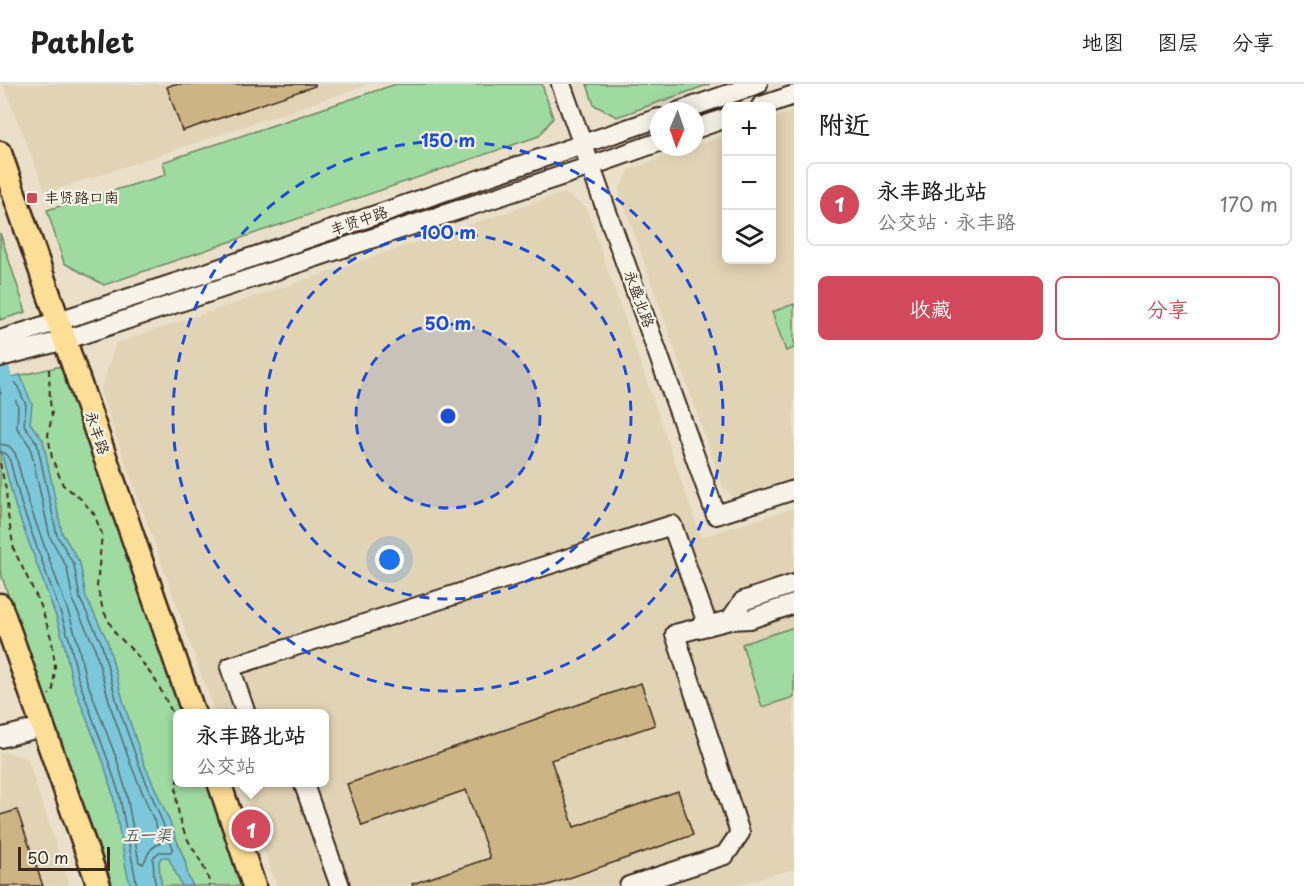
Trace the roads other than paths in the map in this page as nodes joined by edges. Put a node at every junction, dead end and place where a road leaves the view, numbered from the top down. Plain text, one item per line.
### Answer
1 (561, 84) edge
2 (758, 84) edge
3 (794, 95) edge
4 (774, 102) edge
5 (704, 103) edge
6 (722, 119) edge
7 (650, 121) edge
8 (704, 126) edge
9 (583, 145) junction
10 (650, 145) edge
11 (0, 153) edge
12 (591, 166) junction
13 (61, 331) junction
14 (7, 347) edge
15 (794, 490) edge
16 (794, 584) edge
17 (794, 604) edge
18 (0, 605) edge
19 (730, 620) junction
20 (708, 626) junction
21 (192, 709) edge
22 (244, 709) edge
23 (42, 727) junction
24 (0, 738) edge
25 (220, 787) edge
26 (304, 787) edge
27 (99, 886) edge
28 (254, 886) edge
29 (340, 886) edge
30 (629, 886) edge

1 - 9 street, 永盛北路
2 - 5 street
3 - 4 street
6 - 8 street
7 - 9 street, 丰贤中路
9 - 12 street, 永盛北路
9 - 13 street, 丰贤中路
10 - 12 street, 丰贤中路
11 - 13 main road, 永丰路
12 - 13 street, 丰贤中路
12 - 15 street, 永盛北路
13 - 14 street
13 - 21 main road, 永丰路
16 - 19 street
17 - 19 street
18 - 23 main road
19 - 20 street
20 - 22 street
20 - 30 street
23 - 24 street
23 - 27 main road
25 - 28 main road
26 - 29 street

